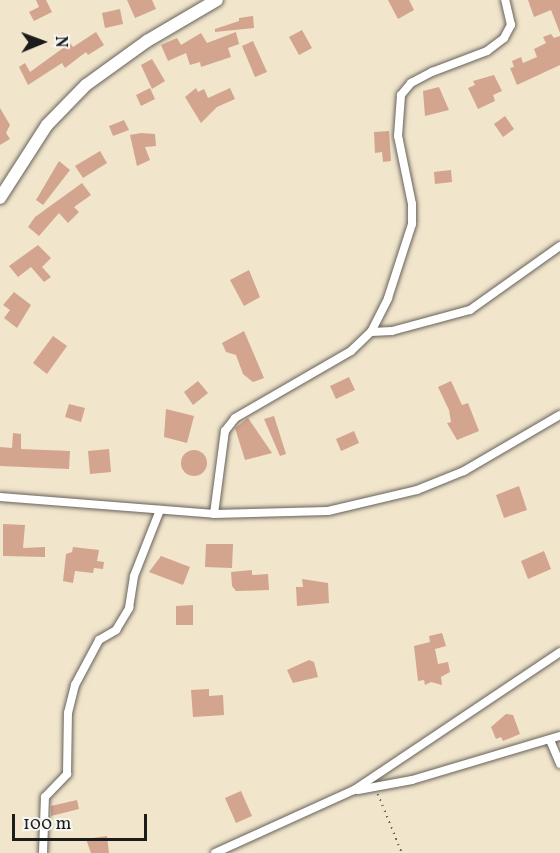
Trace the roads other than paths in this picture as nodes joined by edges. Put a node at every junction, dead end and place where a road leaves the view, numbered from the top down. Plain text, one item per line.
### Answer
1 (217, 0) edge
2 (505, 0) edge
3 (2, 189) edge
4 (560, 246) edge
5 (371, 332) junction
6 (560, 415) edge
7 (0, 497) edge
8 (160, 510) junction
9 (214, 514) junction
10 (560, 652) edge
11 (560, 736) edge
12 (550, 740) junction
13 (560, 764) edge
14 (354, 790) junction
15 (43, 853) edge
16 (215, 853) edge

1 - 3 street
2 - 5 street
4 - 5 street
5 - 9 street
6 - 9 street
7 - 8 street
8 - 9 street
8 - 15 street
10 - 14 street
11 - 12 street
12 - 13 street
12 - 14 street
14 - 16 street

